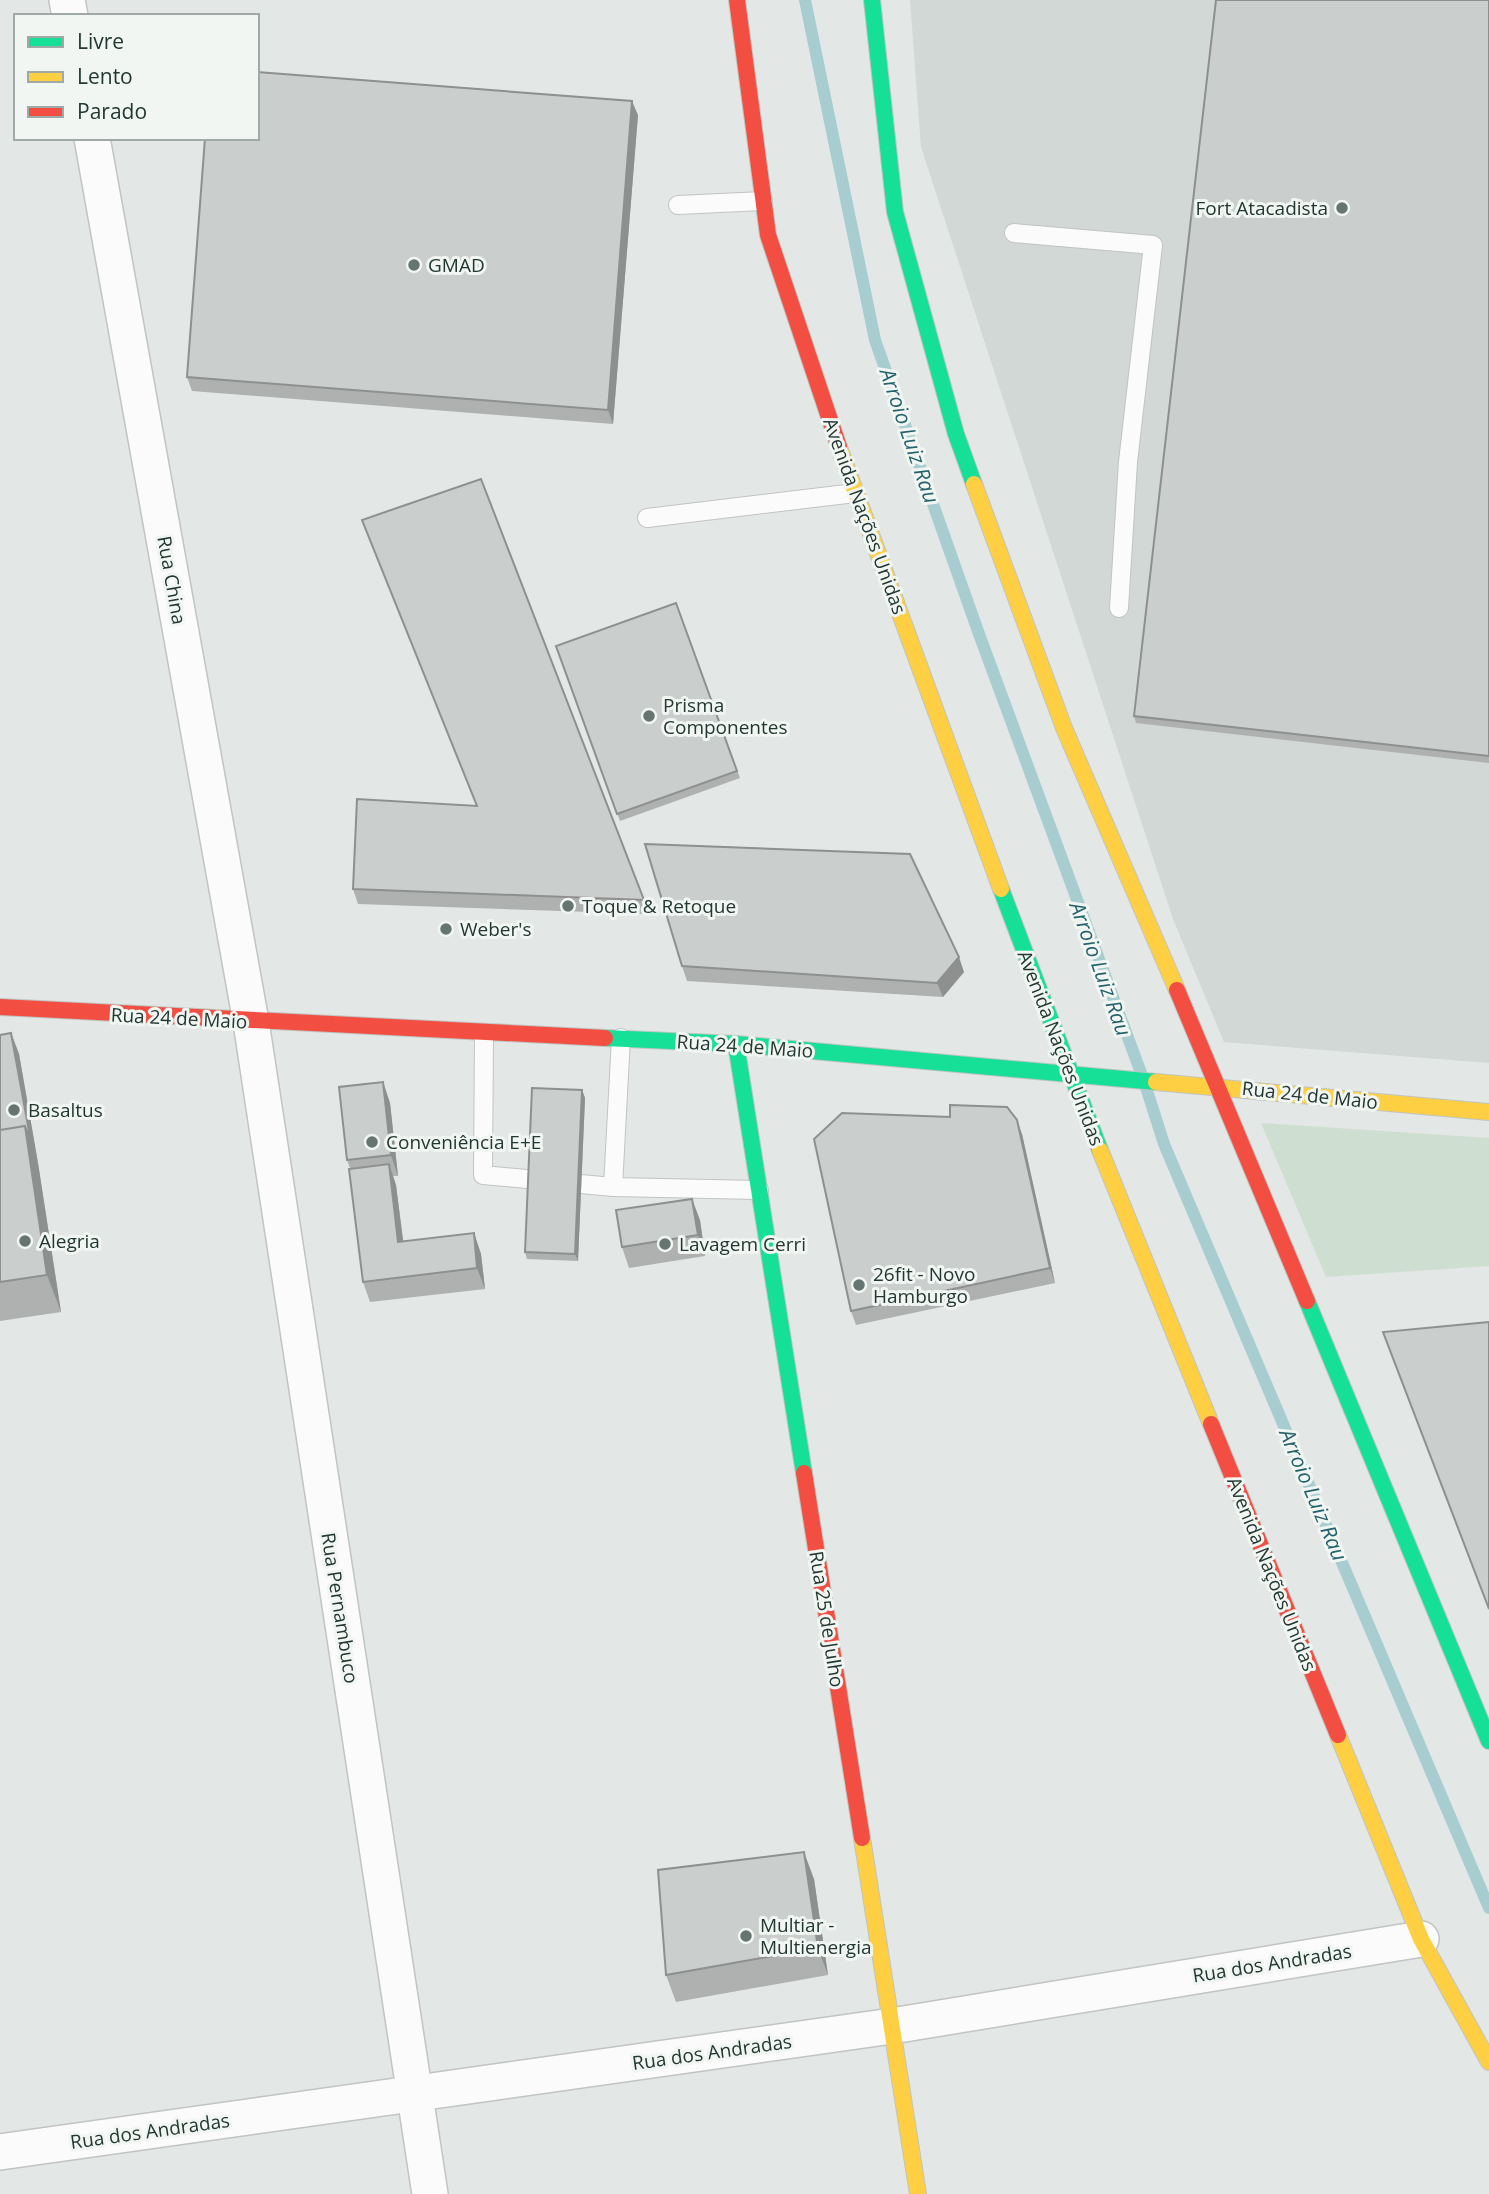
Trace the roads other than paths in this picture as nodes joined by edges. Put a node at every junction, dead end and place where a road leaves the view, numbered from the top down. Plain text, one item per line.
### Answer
1 (737, 0) edge
2 (872, 0) edge
3 (92, 140) edge
4 (763, 201) junction
5 (678, 205) dead end
6 (1014, 233) dead end
7 (855, 493) junction
8 (647, 518) dead end
9 (1119, 608) dead end
10 (0, 1007) edge
11 (251, 1022) junction
12 (484, 1033) junction
13 (621, 1038) junction
14 (736, 1044) junction
15 (1069, 1075) junction
16 (1218, 1086) junction
17 (1489, 1112) edge
18 (613, 1188) junction
19 (759, 1190) junction
20 (1489, 1741) edge
21 (1421, 1939) junction
22 (892, 2026) junction
23 (1489, 2062) edge
24 (414, 2095) junction
25 (0, 2152) edge
26 (429, 2194) edge
27 (918, 2194) edge

1 - 4 main road, Avenida Nações Unidas
2 - 16 main road
3 - 11 street, Rua China
4 - 5 lane
4 - 7 main road, Avenida Nações Unidas
6 - 9 lane
7 - 8 lane
7 - 15 main road, Avenida Nações Unidas
10 - 11 main road, Rua 24 de Maio
11 - 12 main road, Rua 24 de Maio
11 - 24 street, Rua Pernambuco
12 - 13 main road, Rua 24 de Maio
12 - 18 lane
13 - 14 main road, Rua 24 de Maio
13 - 18 lane
14 - 15 main road, Rua 24 de Maio
14 - 19 main road, Rua 25 de Julho
15 - 16 main road, Rua 24 de Maio
15 - 21 main road, Avenida Nações Unidas
16 - 17 main road, Rua 24 de Maio
16 - 20 main road
18 - 19 lane
19 - 22 main road, Rua 25 de Julho
21 - 22 street, Rua dos Andradas
21 - 23 main road, Avenida Nações Unidas
22 - 24 street, Rua dos Andradas
22 - 27 main road, Rua 25 de Julho
24 - 25 street, Rua dos Andradas
24 - 26 street, Rua Pernambuco

